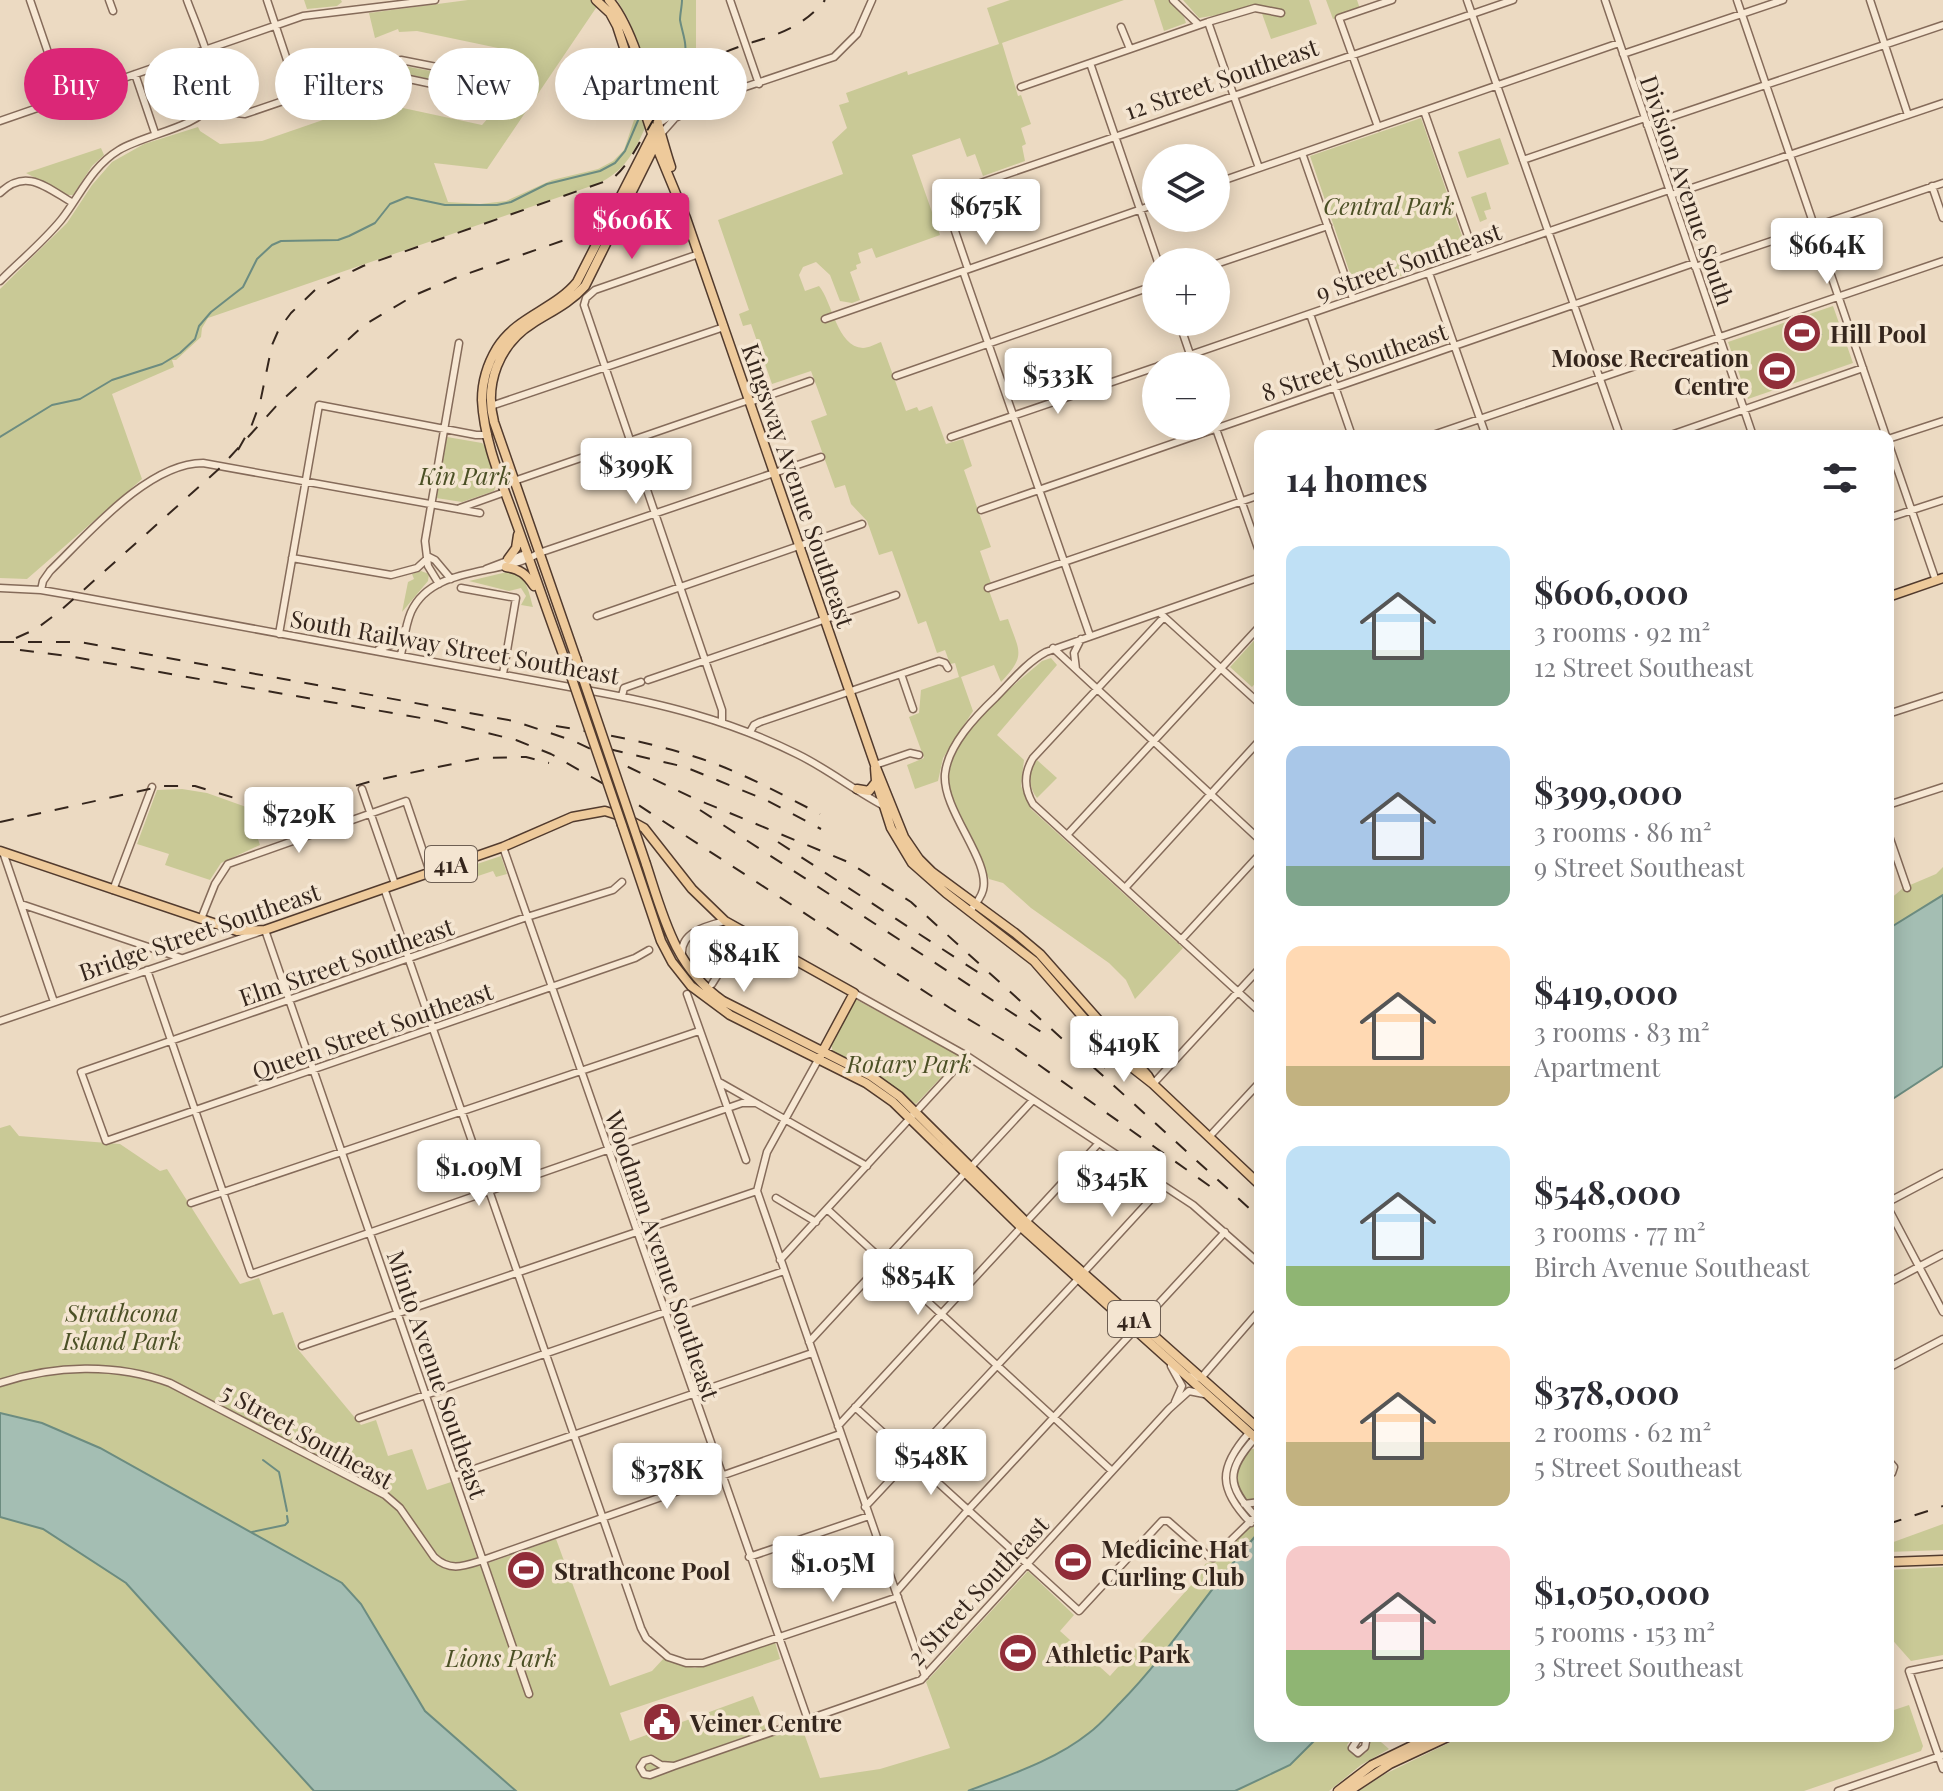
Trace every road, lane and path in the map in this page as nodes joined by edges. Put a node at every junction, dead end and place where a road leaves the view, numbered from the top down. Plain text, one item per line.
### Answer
1 (30, 0) edge
2 (109, 0) edge
3 (187, 0) edge
4 (267, 0) edge
5 (346, 0) edge
6 (435, 0) edge
7 (596, 0) edge
8 (609, 0) edge
9 (730, 0) edge
10 (872, 0) edge
11 (1173, 0) edge
12 (1392, 0) edge
13 (1467, 0) edge
14 (1513, 0) edge
15 (1605, 0) edge
16 (1737, 0) edge
17 (1783, 0) edge
18 (1870, 0) edge
19 (349, 9) junction
20 (113, 11) dead end
21 (613, 11) junction
22 (1281, 13) dead end
23 (1472, 14) junction
24 (1742, 14) junction
25 (1208, 22) junction
26 (276, 25) junction
27 (1199, 25) junction
28 (1943, 25) edge
29 (1121, 27) dead end
30 (1619, 43) junction
31 (1885, 44) junction
32 (46, 48) edge
33 (204, 48) edge
34 (211, 48) edge
35 (283, 48) edge
36 (624, 48) edge
37 (634, 48) edge
38 (1130, 49) junction
39 (1352, 54) junction
40 (1623, 54) junction
41 (1090, 63) junction
42 (144, 71) edge
43 (371, 71) joint
44 (135, 74) junction
45 (128, 76) edge
46 (759, 84) junction
47 (1497, 85) junction
48 (1766, 85) junction
49 (1021, 87) dead end
50 (747, 88) edge
51 (1234, 95) junction
52 (1943, 103) edge
53 (1424, 111) junction
54 (24, 113) edge
55 (1908, 115) junction
56 (195, 120) edge
57 (651, 120) edge
58 (669, 120) edge
59 (673, 120) edge
60 (0, 121) edge
61 (1646, 121) junction
62 (1378, 127) junction
63 (155, 133) junction
64 (656, 134) junction
65 (1115, 136) junction
66 (1302, 153) junction
67 (1790, 155) junction
68 (1523, 160) junction
69 (642, 167) junction
70 (665, 167) junction
71 (1259, 168) junction
72 (1230, 178) edge
73 (1943, 183) edge
74 (1932, 186) junction
75 (0, 193) edge
76 (1670, 193) junction
77 (73, 203) junction
78 (1140, 209) junction
79 (686, 218) junction
80 (1943, 218) edge
81 (1328, 226) junction
82 (1814, 227) junction
83 (1548, 232) junction
84 (606, 245) junction
85 (1153, 248) edge
86 (595, 249) junction
87 (699, 254) junction
88 (1475, 256) junction
89 (1230, 259) edge
90 (1943, 261) edge
91 (1694, 265) junction
92 (966, 270) junction
93 (1429, 273) junction
94 (0, 281) edge
95 (1142, 290) edge
96 (571, 294) junction
97 (1839, 298) junction
98 (1353, 299) junction
99 (1573, 304) junction
100 (1310, 314) junction
101 (825, 319) dead end
102 (724, 327) junction
103 (1720, 338) junction
104 (459, 343) dead end
105 (988, 344) junction
106 (1454, 345) junction
107 (1199, 352) edge
108 (494, 363) junction
109 (605, 368) junction
110 (1863, 368) junction
111 (1142, 371) edge
112 (896, 376) dead end
113 (1599, 378) junction
114 (810, 381) dead end
115 (1335, 387) junction
116 (750, 401) junction
117 (491, 406) junction
118 (1744, 409) junction
119 (1013, 416) junction
120 (1480, 419) junction
121 (1943, 421) edge
122 (1230, 422) edge
123 (444, 429) junction
124 (1350, 430) edge
125 (1448, 430) edge
126 (1484, 430) edge
127 (1618, 430) edge
128 (1685, 430) edge
129 (1750, 430) edge
130 (1884, 430) edge
131 (488, 435) junction
132 (951, 437) dead end
133 (1894, 437) edge
134 (1178, 440) edge
135 (1220, 440) edge
136 (630, 441) junction
137 (821, 457) dead end
138 (1894, 460) edge
139 (774, 473) junction
140 (514, 481) junction
141 (305, 482) junction
142 (1039, 489) junction
143 (505, 492) junction
144 (1254, 497) edge
145 (1943, 500) edge
146 (1242, 501) junction
147 (430, 504) junction
148 (456, 509) junction
149 (981, 510) dead end
150 (1911, 510) junction
151 (480, 513) dead end
152 (655, 514) junction
153 (1894, 516) edge
154 (862, 524) dead end
155 (518, 526) junction
156 (1254, 536) edge
157 (799, 546) junction
158 (539, 553) junction
159 (429, 557) junction
160 (528, 557) junction
161 (292, 558) junction
162 (1064, 562) junction
163 (507, 563) junction
164 (451, 579) junction
165 (1254, 579) edge
166 (1939, 580) edge
167 (439, 584) junction
168 (680, 587) junction
169 (0, 588) edge
170 (461, 588) dead end
171 (988, 588) dead end
172 (41, 590) junction
173 (896, 595) dead end
174 (1894, 595) edge
175 (541, 597) junction
176 (1161, 614) junction
177 (597, 616) dead end
178 (824, 619) junction
179 (406, 627) junction
180 (1254, 633) edge
181 (279, 634) junction
182 (1090, 636) junction
183 (1081, 639) junction
184 (355, 647) junction
185 (1053, 648) junction
186 (401, 655) junction
187 (705, 660) junction
188 (948, 668) dead end
189 (1221, 669) junction
190 (1077, 672) junction
191 (503, 674) junction
192 (901, 674) junction
193 (1096, 690) junction
194 (849, 691) junction
195 (622, 696) junction
196 (1943, 696) edge
197 (1254, 699) edge
198 (913, 709) dead end
199 (1894, 712) edge
200 (722, 721) junction
201 (750, 732) junction
202 (1152, 742) junction
203 (1254, 747) edge
204 (919, 755) dead end
205 (875, 765) junction
206 (876, 781) junction
207 (152, 787) dead end
208 (1943, 787) edge
209 (362, 789) dead end
210 (857, 789) junction
211 (1210, 795) junction
212 (1894, 803) edge
213 (883, 806) junction
214 (893, 811) junction
215 (370, 813) junction
216 (1067, 835) junction
217 (1254, 835) edge
218 (503, 847) junction
219 (1894, 850) edge
220 (2, 852) edge
221 (1254, 861) edge
222 (430, 872) junction
223 (622, 882) dead end
224 (395, 884) junction
225 (384, 888) junction
226 (1125, 888) junction
227 (1907, 888) dead end
228 (113, 890) junction
229 (21, 904) junction
230 (973, 908) junction
231 (527, 917) junction
232 (201, 919) junction
233 (725, 921) junction
234 (265, 930) junction
235 (744, 933) junction
236 (1181, 940) junction
237 (649, 950) dead end
238 (182, 958) junction
239 (408, 958) junction
240 (684, 962) junction
241 (147, 970) junction
242 (1254, 975) edge
243 (712, 984) dead end
244 (551, 987) junction
245 (1238, 992) junction
246 (854, 993) junction
247 (687, 994) dead end
248 (289, 1000) junction
249 (54, 1002) junction
250 (1254, 1007) edge
251 (0, 1021) edge
252 (1139, 1024) dead end
253 (432, 1028) junction
254 (835, 1029) junction
255 (699, 1031) junction
256 (793, 1036) junction
257 (171, 1040) junction
258 (1119, 1052) junction
259 (820, 1055) junction
260 (967, 1056) junction
261 (313, 1069) junction
262 (580, 1070) junction
263 (719, 1082) junction
264 (1153, 1084) junction
265 (1254, 1088) edge
266 (1033, 1100) junction
267 (754, 1103) junction
268 (729, 1109) junction
269 (195, 1110) junction
270 (461, 1111) junction
271 (914, 1114) junction
272 (785, 1121) junction
273 (1209, 1137) junction
274 (106, 1141) joint
275 (1098, 1144) junction
276 (608, 1150) junction
277 (342, 1152) junction
278 (746, 1160) dead end
279 (867, 1166) junction
280 (968, 1170) junction
281 (1943, 1173) edge
282 (1254, 1179) edge
283 (1163, 1186) junction
284 (489, 1191) junction
285 (757, 1191) junction
286 (223, 1193) junction
287 (776, 1198) dead end
288 (1894, 1202) edge
289 (191, 1203) dead end
290 (827, 1209) junction
291 (1894, 1217) edge
292 (816, 1222) junction
293 (1024, 1225) junction
294 (636, 1232) junction
295 (1225, 1232) junction
296 (370, 1233) junction
297 (1943, 1254) edge
298 (1254, 1259) edge
299 (780, 1260) junction
300 (883, 1262) junction
301 (1919, 1267) junction
302 (784, 1271) junction
303 (517, 1273) junction
304 (1080, 1276) junction
305 (1894, 1280) edge
306 (1943, 1312) edge
307 (398, 1313) junction
308 (664, 1313) junction
309 (941, 1315) junction
310 (1254, 1317) edge
311 (1137, 1327) junction
312 (1943, 1339) edge
313 (809, 1342) junction
314 (302, 1346) dead end
315 (812, 1353) junction
316 (545, 1354) junction
317 (1170, 1363) junction
318 (1211, 1364) junction
319 (1894, 1365) edge
320 (997, 1366) junction
321 (1184, 1370) junction
322 (1201, 1378) junction
323 (0, 1383) edge
324 (693, 1394) junction
325 (1204, 1394) junction
326 (426, 1395) junction
327 (830, 1405) junction
328 (1173, 1405) junction
329 (855, 1407) junction
330 (847, 1417) junction
331 (359, 1418) dead end
332 (1054, 1418) junction
333 (838, 1426) junction
334 (1254, 1429) edge
335 (1254, 1430) edge
336 (840, 1434) junction
337 (573, 1435) junction
338 (1254, 1435) edge
339 (1254, 1436) edge
340 (911, 1458) junction
341 (1112, 1471) junction
342 (454, 1476) junction
343 (721, 1476) junction
344 (1254, 1503) edge
345 (1244, 1504) junction
346 (865, 1507) junction
347 (968, 1510) junction
348 (1254, 1515) edge
349 (869, 1516) junction
350 (1254, 1516) edge
351 (602, 1518) junction
352 (1254, 1519) edge
353 (749, 1557) junction
354 (483, 1560) junction
355 (1943, 1560) edge
356 (1894, 1562) edge
357 (1028, 1563) junction
358 (897, 1595) junction
359 (779, 1639) junction
360 (1943, 1664) edge
361 (925, 1676) junction
362 (529, 1694) dead end
363 (808, 1720) junction
364 (1356, 1742) edge
365 (1366, 1742) edge
366 (1420, 1742) edge
367 (1436, 1742) edge
368 (1941, 1756) edge
369 (674, 1766) junction
370 (1943, 1769) edge
371 (1338, 1791) edge
372 (1349, 1791) edge
373 (1838, 1791) edge

1 - 32 street
2 - 20 street
3 - 33 street
4 - 26 street
5 - 19 street
6 - 19 street
7 - 21 main road
8 - 21 main road
9 - 46 street
10 - 46 street
11 - 27 street
12 - 39 street
13 - 23 street
14 - 23 street, 12 Street Southeast
15 - 30 street, Division Avenue South
16 - 24 street
17 - 24 street
18 - 31 street
19 - 26 street
21 - 36 main road, Kingsway Avenue Southeast
21 - 37 main road, Kingsway Avenue Southeast
22 - 25 street
23 - 39 street, 12 Street Southeast
23 - 47 street
24 - 40 street
24 - 48 street
25 - 27 street
25 - 51 street
26 - 34 street
26 - 35 street
27 - 38 street
28 - 31 street
29 - 38 street
30 - 40 street, Division Avenue South
30 - 47 street
31 - 48 street
31 - 55 street
38 - 41 street
39 - 51 street, 12 Street Southeast
39 - 62 street
40 - 61 street, Division Avenue South
41 - 49 street
41 - 65 street
42 - 44 street
43 - 43 street
44 - 45 street
44 - 63 street
46 - 50 street
47 - 53 street
47 - 68 street
48 - 61 street
48 - 67 street
51 - 65 street, 12 Street Southeast
51 - 71 street
52 - 55 street, 9 Street Southeast
53 - 62 street
53 - 88 street
54 - 60 street
55 - 67 street, 9 Street Southeast
56 - 63 street
57 - 64 main road, Kingsway Avenue Southeast
58 - 64 street
59 - 64 street
61 - 68 street
61 - 76 street, Division Avenue South
62 - 66 street
63 - 77 street
64 - 69 main road
64 - 70 main road, Kingsway Avenue Southeast
64 - 79 main road, Kingsway Avenue Southeast
64 - 86 main road
65 - 78 street
65 - 92 street, 12 Street Southeast
66 - 71 street
66 - 81 street
67 - 76 street, 9 Street Southeast
67 - 82 street
68 - 83 street
69 - 70 main road
69 - 84 main road
70 - 79 main road, Kingsway Avenue Southeast
71 - 72 street
73 - 74 street, 8 Street Southeast
74 - 80 street
74 - 82 street, 8 Street Southeast
75 - 77 street
76 - 83 street, 9 Street Southeast
76 - 91 street, Division Avenue South
77 - 94 street
78 - 85 street
78 - 92 street
79 - 87 main road, Kingsway Avenue Southeast
81 - 89 street
81 - 98 street
82 - 91 street, 8 Street Southeast
82 - 97 street
83 - 88 street, 9 Street Southeast
83 - 99 street
84 - 86 main road
84 - 96 main road
86 - 96 main road
87 - 102 main road, Kingsway Avenue Southeast
87 - 109 street
88 - 93 street, 9 Street Southeast
90 - 97 street
91 - 99 street, 8 Street Southeast
91 - 103 street, Division Avenue South
92 - 101 street
92 - 105 street
93 - 98 street, 9 Street Southeast
93 - 106 street
95 - 105 street
96 - 108 main road
97 - 103 street
97 - 110 street
98 - 100 street, 9 Street Southeast
99 - 106 street, 8 Street Southeast
99 - 113 street
100 - 107 street, 9 Street Southeast
100 - 115 street
102 - 109 street
102 - 116 main road, Kingsway Avenue Southeast
103 - 113 street
103 - 118 street, Division Avenue South
104 - 123 street
105 - 112 street
105 - 119 street
106 - 115 street, 8 Street Southeast
106 - 120 street
108 - 117 main road
108 - 131 main road
109 - 117 street
109 - 136 street
110 - 118 street
110 - 130 street
111 - 119 street, 9 Street Southeast
113 - 120 street
113 - 127 street
114 - 116 street
115 - 122 street, 8 Street Southeast
115 - 124 street
116 - 136 street
116 - 139 main road, Kingsway Avenue Southeast
117 - 140 main road
118 - 128 street
118 - 129 street, Division Avenue South
119 - 132 street, 9 Street Southeast
119 - 142 street
120 - 125 street
120 - 126 street
121 - 133 street
123 - 131 street
123 - 141 street
123 - 147 street
131 - 143 main road
134 - 142 street, 8 Street Southeast
135 - 146 street
136 - 140 street
136 - 152 street
137 - 139 street
138 - 150 street
139 - 152 street
139 - 157 main road, Kingsway Avenue Southeast
140 - 158 main road
141 - 147 street
141 - 161 street
141 - 172 street
142 - 149 street, 8 Street Southeast
142 - 162 street
143 - 148 street
143 - 155 main road
144 - 146 street
145 - 150 street
146 - 156 street
146 - 162 street
147 - 148 street
147 - 159 street
148 - 151 street
150 - 153 street
150 - 166 street
152 - 158 street
152 - 168 street
154 - 157 street
155 - 160 main road
155 - 163 main road
157 - 168 street
157 - 178 main road, Kingsway Avenue Southeast
158 - 160 street
158 - 240 main road, bridge
159 - 161 street
159 - 164 street
159 - 167 street
160 - 163 street
160 - 175 main road
161 - 181 street
162 - 171 street
162 - 182 street
163 - 164 street
163 - 175 main road
164 - 167 street
165 - 176 street
166 - 174 main road
167 - 179 street
168 - 177 street
168 - 187 street
169 - 172 street, South Railway Street Southeast
170 - 191 street
172 - 181 street, South Railway Street Southeast
173 - 178 street
175 - 259 main road, bridge
176 - 182 street
176 - 189 street
176 - 193 street
178 - 187 street
178 - 194 main road, Kingsway Avenue Southeast
179 - 184 street
179 - 186 street
180 - 189 street
181 - 184 street, South Railway Street Southeast
182 - 183 street
183 - 185 street
183 - 190 street
184 - 186 street, South Railway Street Southeast
185 - 190 street
185 - 230 street
186 - 191 street, South Railway Street Southeast
187 - 195 street
187 - 200 street
188 - 192 street
189 - 197 street
189 - 202 street
190 - 193 street
191 - 195 street, South Railway Street Southeast
192 - 194 street
192 - 198 street
193 - 202 street
193 - 216 street
194 - 201 street
194 - 205 main road, Kingsway Avenue Southeast
195 - 200 street, South Railway Street Southeast
196 - 199 street
200 - 201 street, South Railway Street Southeast
201 - 210 street, South Railway Street Southeast
202 - 211 street
202 - 216 street
203 - 211 street
204 - 205 street
205 - 206 main road, Kingsway Avenue Southeast
205 - 214 main road, Kingsway Avenue Southeast
206 - 210 main road
206 - 213 main road, Kingsway Avenue Southeast
207 - 228 street
208 - 212 street
209 - 215 street
210 - 213 street, South Railway Street Southeast
211 - 217 street
211 - 226 street
213 - 214 street, South Railway Street Southeast
213 - 230 main road
214 - 230 main road
215 - 222 street
215 - 224 street
215 - 232 street
216 - 226 street
218 - 222 main road, Bridge Street Southeast / 41A
218 - 231 street, Woodman Avenue Southeast
218 - 233 main road, Bridge Street Southeast / 41A
219 - 227 street
220 - 228 main road, 41A
220 - 229 street
221 - 236 street
222 - 224 main road, Bridge Street Southeast / 41A
223 - 231 street, Elm Street Southeast
224 - 225 main road, Bridge Street Southeast / 41A
225 - 234 main road, Bridge Street Southeast / 41A
225 - 239 street
226 - 236 street
228 - 232 main road, 41A
229 - 238 street
229 - 249 street
230 - 258 main road
231 - 239 street, Elm Street Southeast
231 - 244 street, Woodman Avenue Southeast
232 - 234 main road, 41A
233 - 235 main road, 41A
233 - 240 street
234 - 238 street, Bridge Street Southeast
234 - 248 street, Minto Avenue Southeast
235 - 243 street
235 - 246 main road, 41A
236 - 245 street
237 - 244 street, Queen Street Southeast
238 - 241 street, Bridge Street Southeast
239 - 248 street, Elm Street Southeast
239 - 253 street
240 - 256 main road
241 - 249 street, Bridge Street Southeast
241 - 257 street
242 - 245 street
244 - 253 street, Queen Street Southeast
244 - 262 street, Woodman Avenue Southeast
245 - 250 street
245 - 264 street
246 - 254 main road
246 - 260 street
247 - 255 street
248 - 257 street, Elm Street Southeast
248 - 261 street, Minto Avenue Southeast
249 - 251 street, Bridge Street Southeast
252 - 258 street
253 - 261 street, Queen Street Southeast
253 - 270 street
254 - 256 main road
254 - 259 main road
255 - 262 street
255 - 263 street
256 - 259 main road
257 - 269 street
257 - 274 street, Elm Street Southeast
258 - 264 main road
259 - 271 main road, 41A
259 - 272 street
260 - 266 street
260 - 271 street
261 - 269 street, Queen Street Southeast
261 - 277 street, Minto Avenue Southeast
262 - 270 street
262 - 276 street, Woodman Avenue Southeast
263 - 267 street
263 - 268 street
264 - 273 main road
265 - 273 street
266 - 275 street
266 - 280 street
267 - 268 street
267 - 272 street
268 - 276 street
268 - 278 street
269 - 274 street, Queen Street Southeast
269 - 286 street
270 - 277 street
270 - 284 street
271 - 279 street
271 - 280 main road, 41A
272 - 279 street
272 - 285 street
273 - 282 main road
275 - 283 street
275 - 293 street
276 - 284 street
276 - 294 street, Woodman Avenue Southeast
277 - 286 street
277 - 296 street, Minto Avenue Southeast
279 - 290 street
280 - 293 main road, 41A
280 - 300 street
281 - 288 street
283 - 295 street
283 - 304 street
284 - 296 street
284 - 303 street
285 - 294 street
285 - 299 street
286 - 289 street
286 - 296 street
287 - 292 street
290 - 292 street
290 - 300 street
291 - 301 street
292 - 299 street
293 - 304 main road, 41A
293 - 309 street
294 - 303 street
294 - 308 street, Woodman Avenue Southeast
295 - 298 street
295 - 311 street
296 - 307 street, Minto Avenue Southeast
297 - 301 street
299 - 302 street
300 - 309 street
300 - 313 street
301 - 305 street
301 - 306 street
302 - 308 street
302 - 313 street
303 - 307 street
303 - 316 street
304 - 311 main road, 41A
304 - 320 street
307 - 314 street
307 - 326 street, Minto Avenue Southeast
308 - 316 street
308 - 324 street, Woodman Avenue Southeast
309 - 320 street
309 - 329 street
310 - 318 street
311 - 317 main road, 41A
311 - 321 main road, 41A
311 - 332 street
312 - 319 street
313 - 315 street
315 - 324 street
315 - 327 street
316 - 326 street
316 - 337 street
317 - 321 main road, 41A
317 - 328 street
318 - 321 street
318 - 322 street
320 - 332 street
320 - 340 street
321 - 322 main road, 41A
321 - 325 main road, 41A
322 - 334 main road, 41A
323 - 354 street, 5 Street Southeast
324 - 337 street
324 - 343 street, Woodman Avenue Southeast
325 - 328 street, 2 Street Southeast
325 - 335 main road, 41A
326 - 331 street
326 - 342 street, Minto Avenue Southeast
327 - 330 street
327 - 333 street
328 - 341 street, 2 Street Southeast
329 - 330 street
329 - 340 street
330 - 333 street
332 - 341 street
332 - 347 street
333 - 336 street
336 - 343 street, 5 Street Southeast
336 - 346 street
337 - 342 street
337 - 351 street
338 - 350 street
339 - 345 street
340 - 346 street
340 - 347 street
341 - 357 street, 2 Street Southeast
342 - 354 street, Minto Avenue Southeast
343 - 351 street, 5 Street Southeast
343 - 353 street, Woodman Avenue Southeast
344 - 345 street
345 - 348 street
346 - 349 street
347 - 357 street
347 - 358 street
349 - 353 street
349 - 358 street
351 - 354 street, 5 Street Southeast
351 - 359 street
352 - 357 street
353 - 359 street, Woodman Avenue Southeast
354 - 362 street, Minto Avenue Southeast
355 - 356 main road
357 - 361 street, 2 Street Southeast
358 - 359 street
358 - 361 street
359 - 363 street, Woodman Avenue Southeast
360 - 368 street
361 - 363 street, 2 Street Southeast
363 - 369 street, 2 Street Southeast
364 - 365 street
366 - 371 main road
367 - 372 main road
368 - 370 street
368 - 373 street
369 - 369 street, 2 Street Southeast

